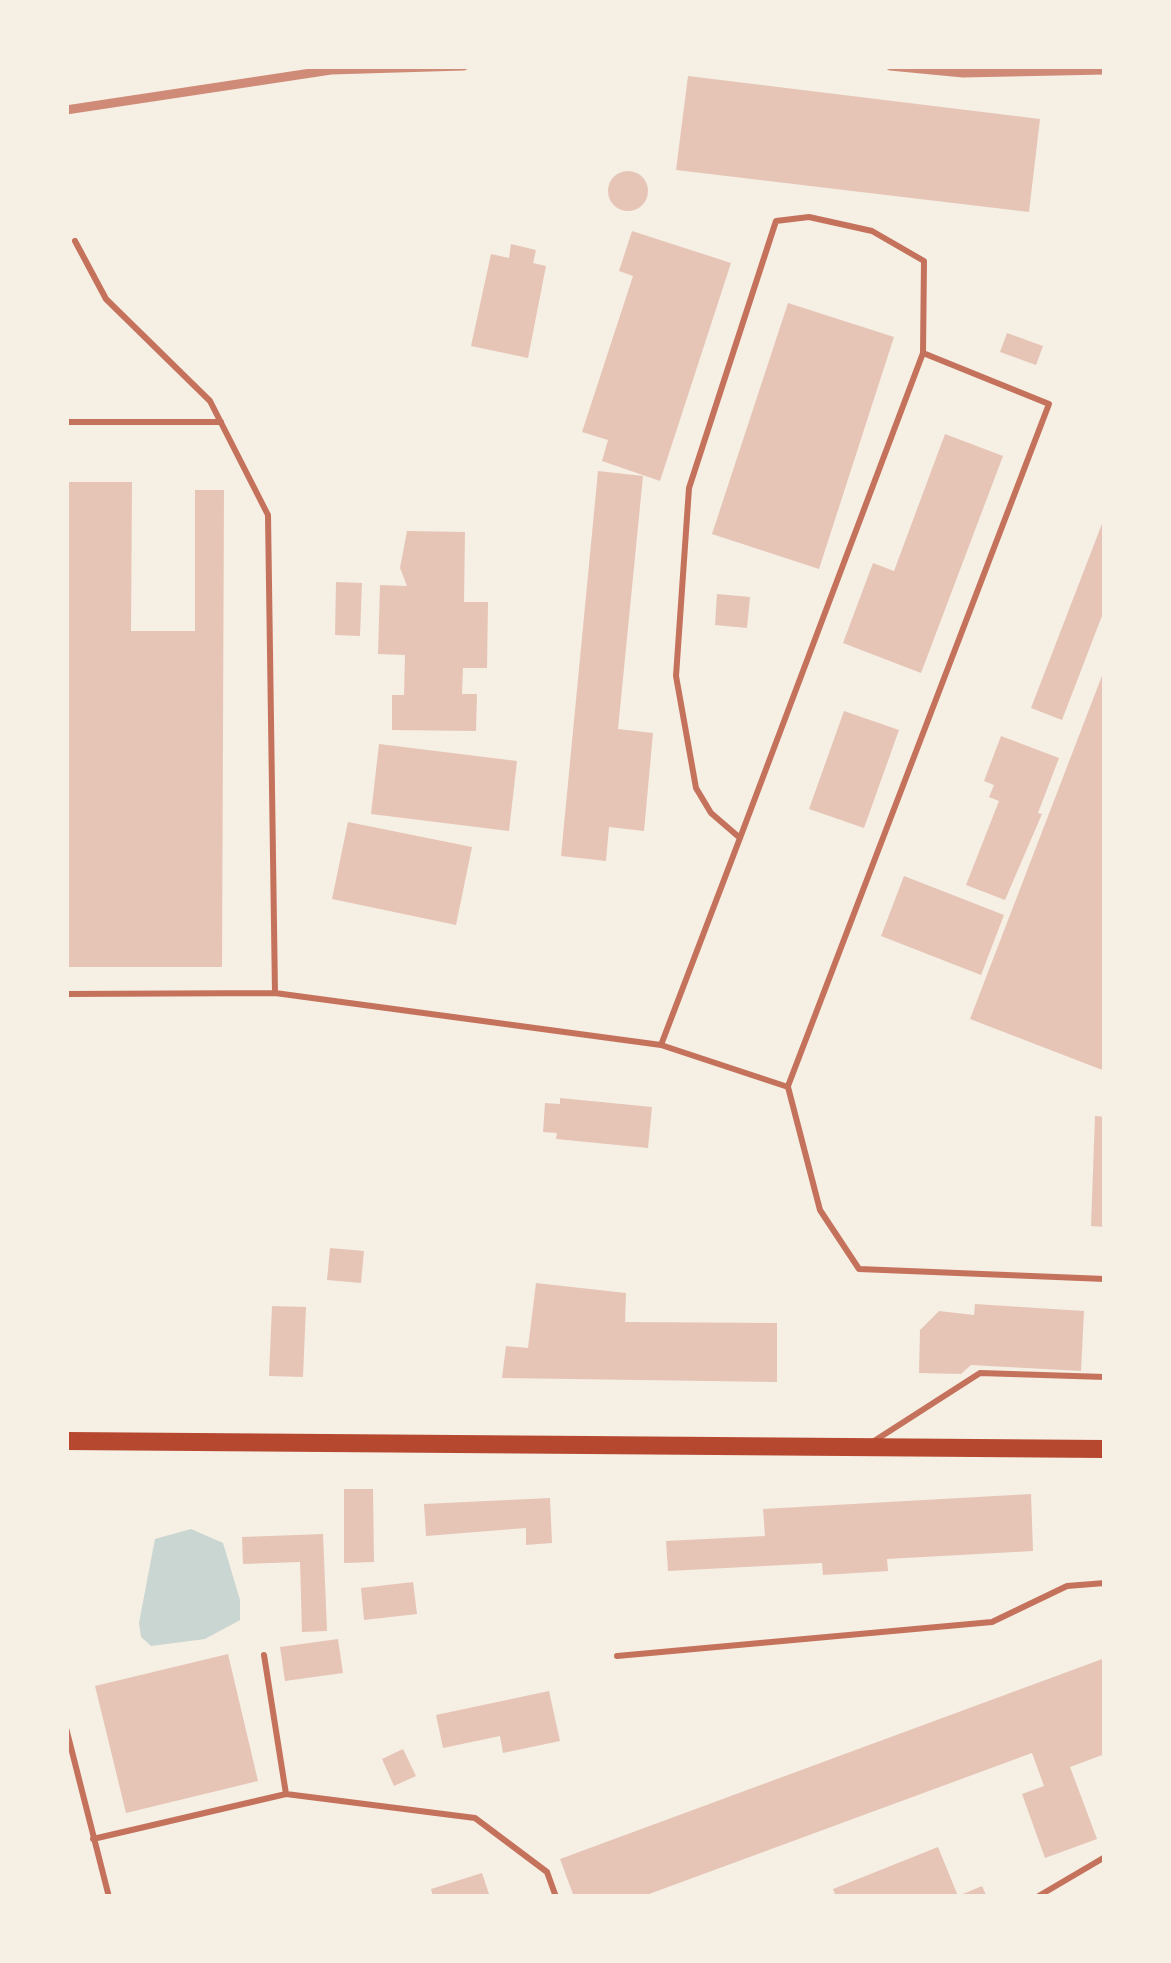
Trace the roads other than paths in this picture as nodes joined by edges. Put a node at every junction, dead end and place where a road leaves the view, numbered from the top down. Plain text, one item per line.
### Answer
1 (75, 241) dead end
2 (923, 353) junction
3 (66, 422) edge
4 (221, 422) junction
5 (740, 838) junction
6 (275, 993) junction
7 (66, 994) edge
8 (662, 1045) junction
9 (788, 1088) junction
10 (1105, 1279) edge
11 (1105, 1377) edge
12 (66, 1441) edge
13 (863, 1448) junction
14 (1105, 1449) edge
15 (1105, 1583) edge
16 (264, 1655) dead end
17 (616, 1656) dead end
18 (66, 1728) edge
19 (286, 1794) junction
20 (93, 1840) junction
21 (1105, 1857) edge
22 (109, 1897) edge
23 (556, 1897) edge
24 (1037, 1897) edge

1 - 4 lane
2 - 5 lane
2 - 5 lane
2 - 9 lane
3 - 4 lane
4 - 6 lane
5 - 8 lane
6 - 7 lane
6 - 8 lane
8 - 9 lane
9 - 10 lane
11 - 13 lane
12 - 13 main road
13 - 14 main road
15 - 17 lane
16 - 19 lane
18 - 20 lane
19 - 20 lane
19 - 23 lane
20 - 22 lane
21 - 24 lane

